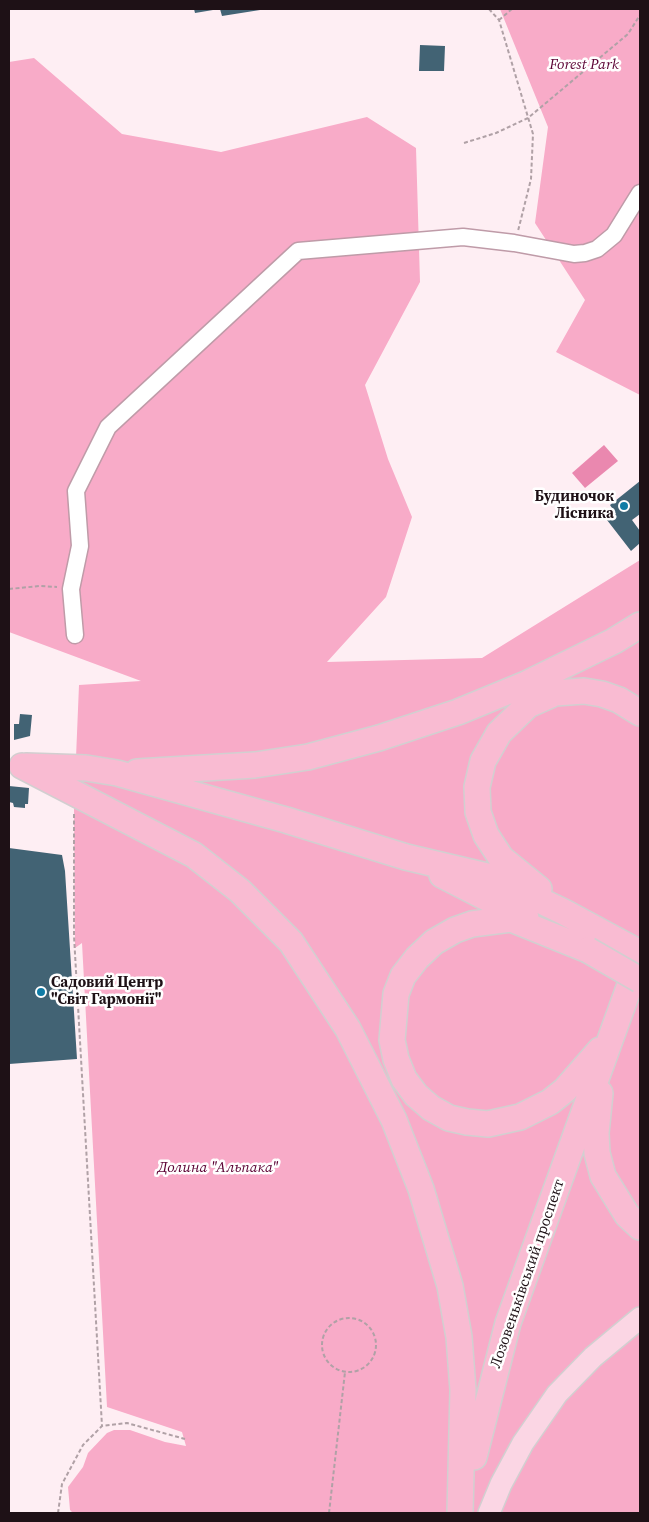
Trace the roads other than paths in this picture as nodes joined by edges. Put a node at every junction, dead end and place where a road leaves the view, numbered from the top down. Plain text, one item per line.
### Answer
1 (640, 193) edge
2 (640, 626) edge
3 (75, 635) dead end
4 (640, 713) edge
5 (15, 766) edge
6 (118, 773) junction
7 (406, 858) junction
8 (564, 912) junction
9 (593, 940) junction
10 (640, 953) edge
11 (640, 957) edge
12 (640, 980) edge
13 (609, 1038) junction
14 (640, 1227) edge
15 (640, 1318) edge
16 (461, 1513) edge
17 (490, 1513) edge

1 - 3 lane
2 - 6 highway
4 - 8 highway
5 - 6 highway
5 - 16 highway
6 - 7 highway
7 - 8 highway
7 - 9 highway
8 - 9 highway
9 - 10 highway
9 - 12 highway, bridge
9 - 13 highway
11 - 13 highway
13 - 14 highway
13 - 16 highway, Лозовеньківський проспект
15 - 17 main road

